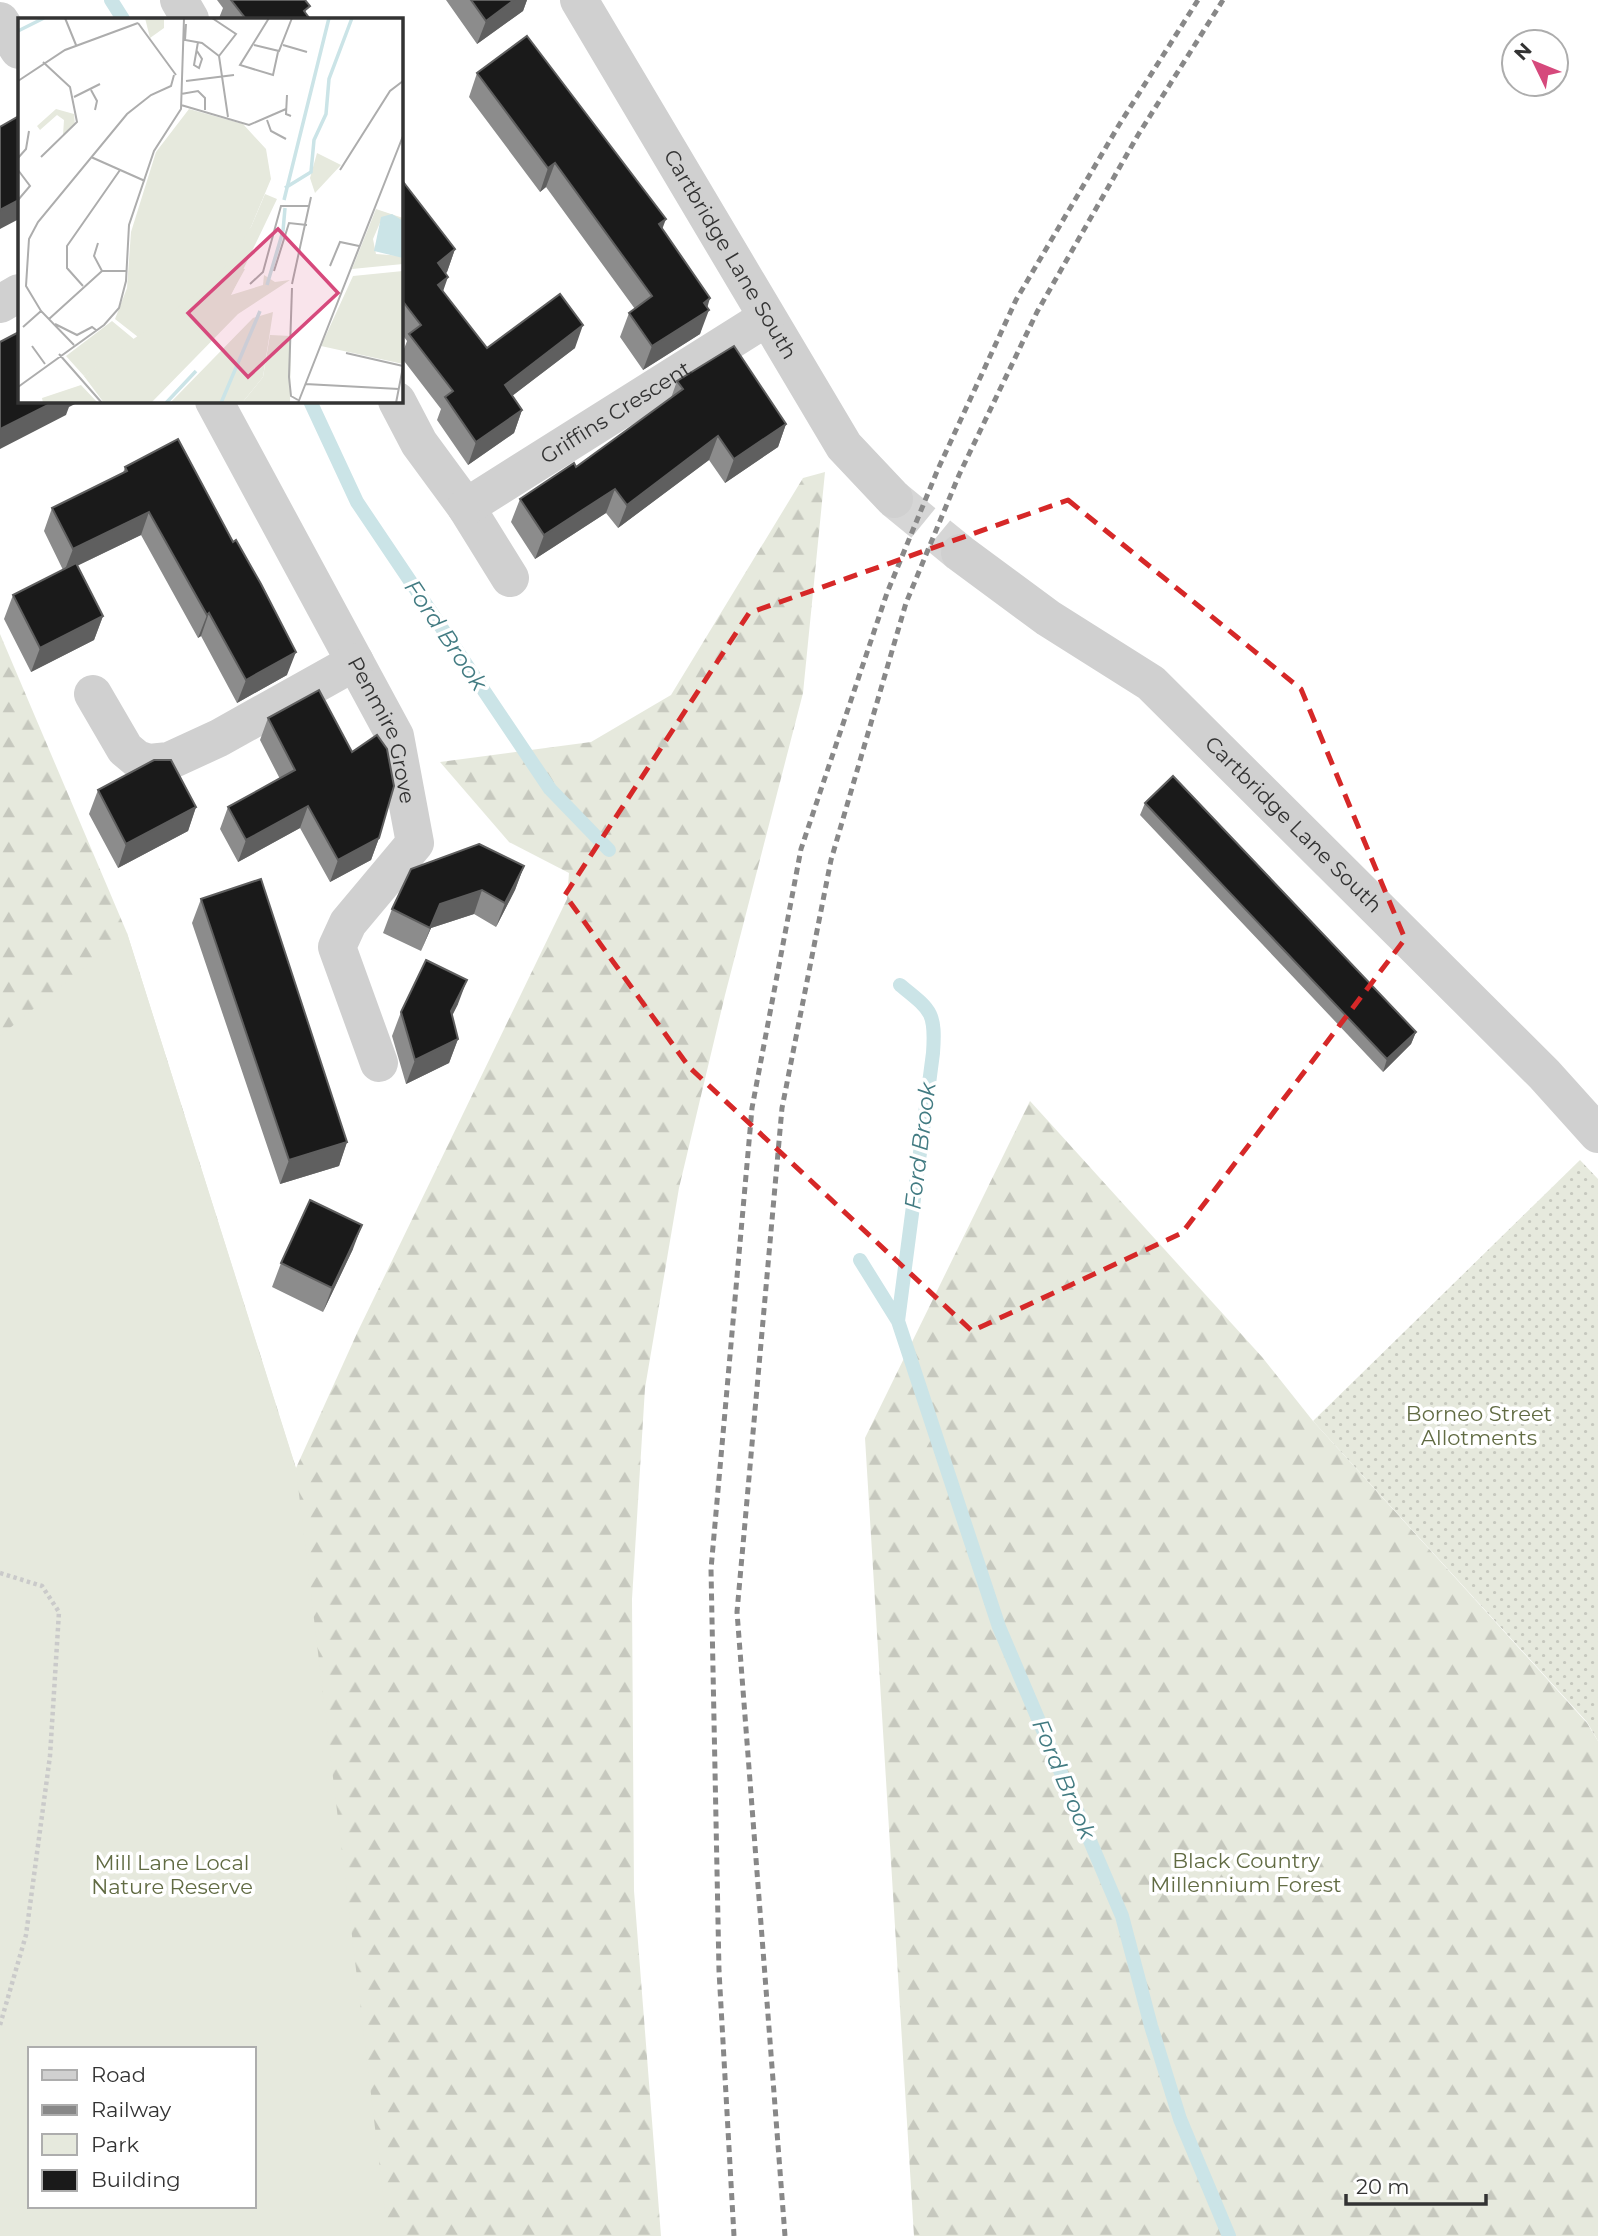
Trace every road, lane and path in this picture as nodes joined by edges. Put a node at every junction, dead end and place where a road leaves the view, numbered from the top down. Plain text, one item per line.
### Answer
1 (179, 0) edge
2 (579, 0) edge
3 (189, 18) edge
4 (0, 21) edge
5 (18, 48) edge
6 (18, 294) edge
7 (0, 304) edge
8 (766, 318) junction
9 (215, 402) edge
10 (398, 402) edge
11 (894, 499) tunnel mouth
12 (466, 508) junction
13 (960, 553) tunnel mouth
14 (510, 578) dead end
15 (355, 662) junction
16 (93, 694) dead end
17 (379, 1063) dead end
18 (1598, 1134) edge
19 (0, 1573) edge
20 (0, 2025) edge

1 - 3 street
2 - 8 street, Cartbridge Lane South
4 - 5 street
6 - 7 street
8 - 11 street, Cartbridge Lane South
8 - 12 street, Griffins Crescent
9 - 15 street, Penmire Grove
10 - 12 street
12 - 14 street
13 - 18 street, Cartbridge Lane South
15 - 16 street
15 - 17 street, Penmire Grove
19 - 20 path

